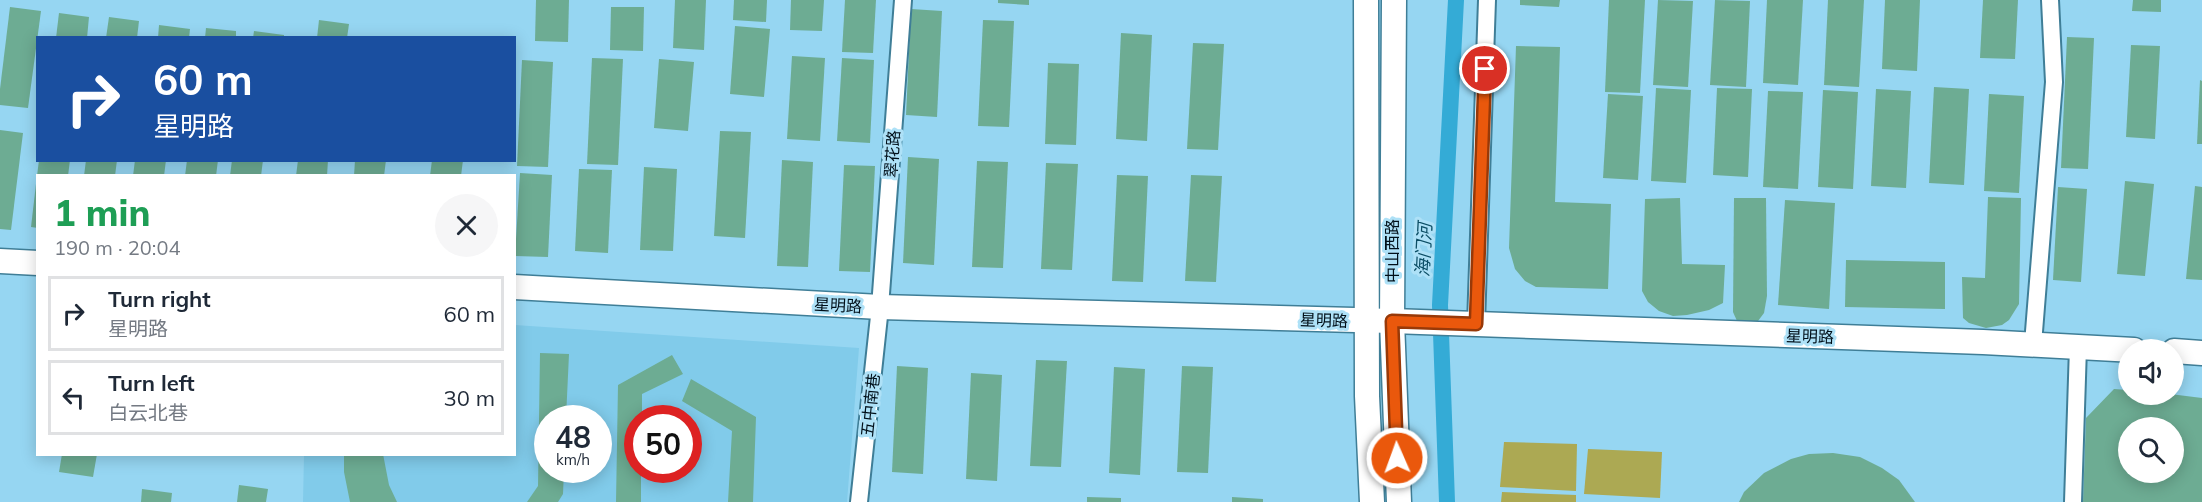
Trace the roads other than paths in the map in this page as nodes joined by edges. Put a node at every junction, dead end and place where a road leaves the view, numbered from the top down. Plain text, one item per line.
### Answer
1 (903, 0) edge
2 (1366, 0) edge
3 (1394, 0) edge
4 (1487, 0) edge
5 (2050, 0) edge
6 (0, 261) edge
7 (36, 263) edge
8 (516, 287) edge
9 (880, 307) junction
10 (1367, 321) junction
11 (1399, 321) junction
12 (1476, 324) junction
13 (2033, 344) junction
14 (2078, 347) junction
15 (2118, 349) edge
16 (2184, 352) edge
17 (2202, 353) edge
18 (859, 502) edge
19 (1372, 502) edge
20 (1399, 502) edge
21 (2073, 502) edge

1 - 9 street, 翠花路
2 - 10 street, 中山西路
3 - 11 street, 中山西路
4 - 12 street
5 - 13 street
6 - 7 street
8 - 9 street, 星明路
9 - 10 street, 星明路
9 - 18 street, 五中南巷
10 - 11 street, 星明路
10 - 19 street, 中山西路
11 - 12 street, 星明路
11 - 20 street, 中山西路
12 - 13 street, 星明路
13 - 14 street, 星明路
14 - 15 street, 星明路
14 - 21 street
16 - 17 street

